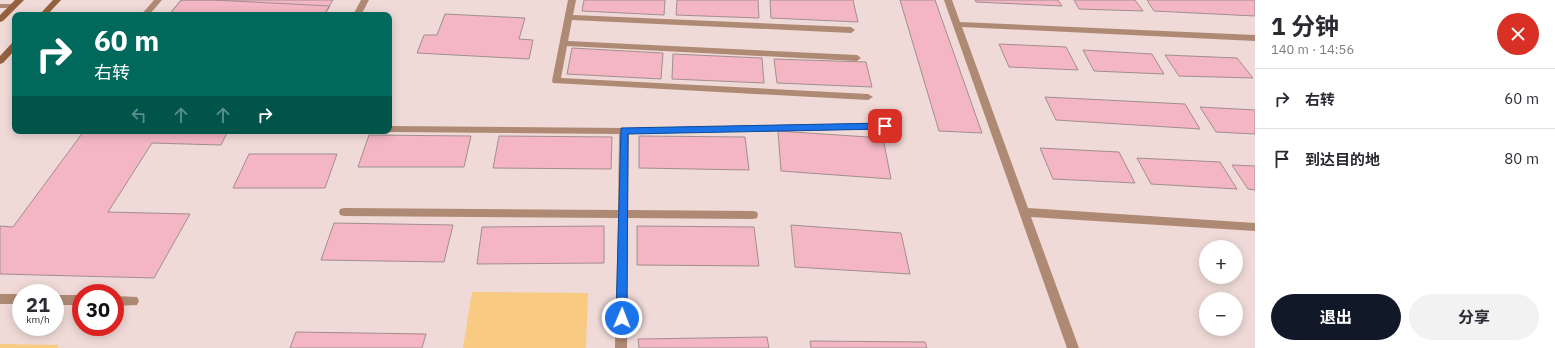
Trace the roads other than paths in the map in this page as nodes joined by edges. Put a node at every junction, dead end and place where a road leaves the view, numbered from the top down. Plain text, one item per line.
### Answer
1 (20, 0) edge
2 (57, 0) edge
3 (158, 0) edge
4 (365, 0) edge
5 (572, 0) edge
6 (948, 0) edge
7 (0, 6) edge
8 (12, 6) junction
9 (46, 12) edge
10 (147, 12) edge
11 (359, 12) edge
12 (569, 18) junction
13 (0, 19) edge
14 (958, 24) junction
15 (851, 30) dead end
16 (1255, 38) edge
17 (564, 43) junction
18 (12, 49) edge
19 (857, 58) dead end
20 (0, 61) edge
21 (868, 97) dead end
22 (885, 126) dead end
23 (392, 128) edge
24 (624, 130) junction
25 (344, 212) dead end
26 (1024, 212) junction
27 (623, 213) junction
28 (753, 214) dead end
29 (1255, 227) edge
30 (0, 298) edge
31 (12, 299) edge
32 (124, 301) edge
33 (133, 301) dead end
34 (621, 348) edge
35 (1072, 348) edge

1 - 8 main road
2 - 9 main road
3 - 10 street
4 - 11 street
5 - 12 street
6 - 14 street
7 - 8 street
8 - 13 main road
12 - 15 street
12 - 17 street
14 - 16 street
14 - 26 street
17 - 19 street
17 - 21 street
18 - 20 main road
22 - 24 street
23 - 24 street
24 - 27 street
25 - 27 street
26 - 29 street
26 - 35 street
27 - 28 street
27 - 34 street
30 - 31 street
32 - 33 street

